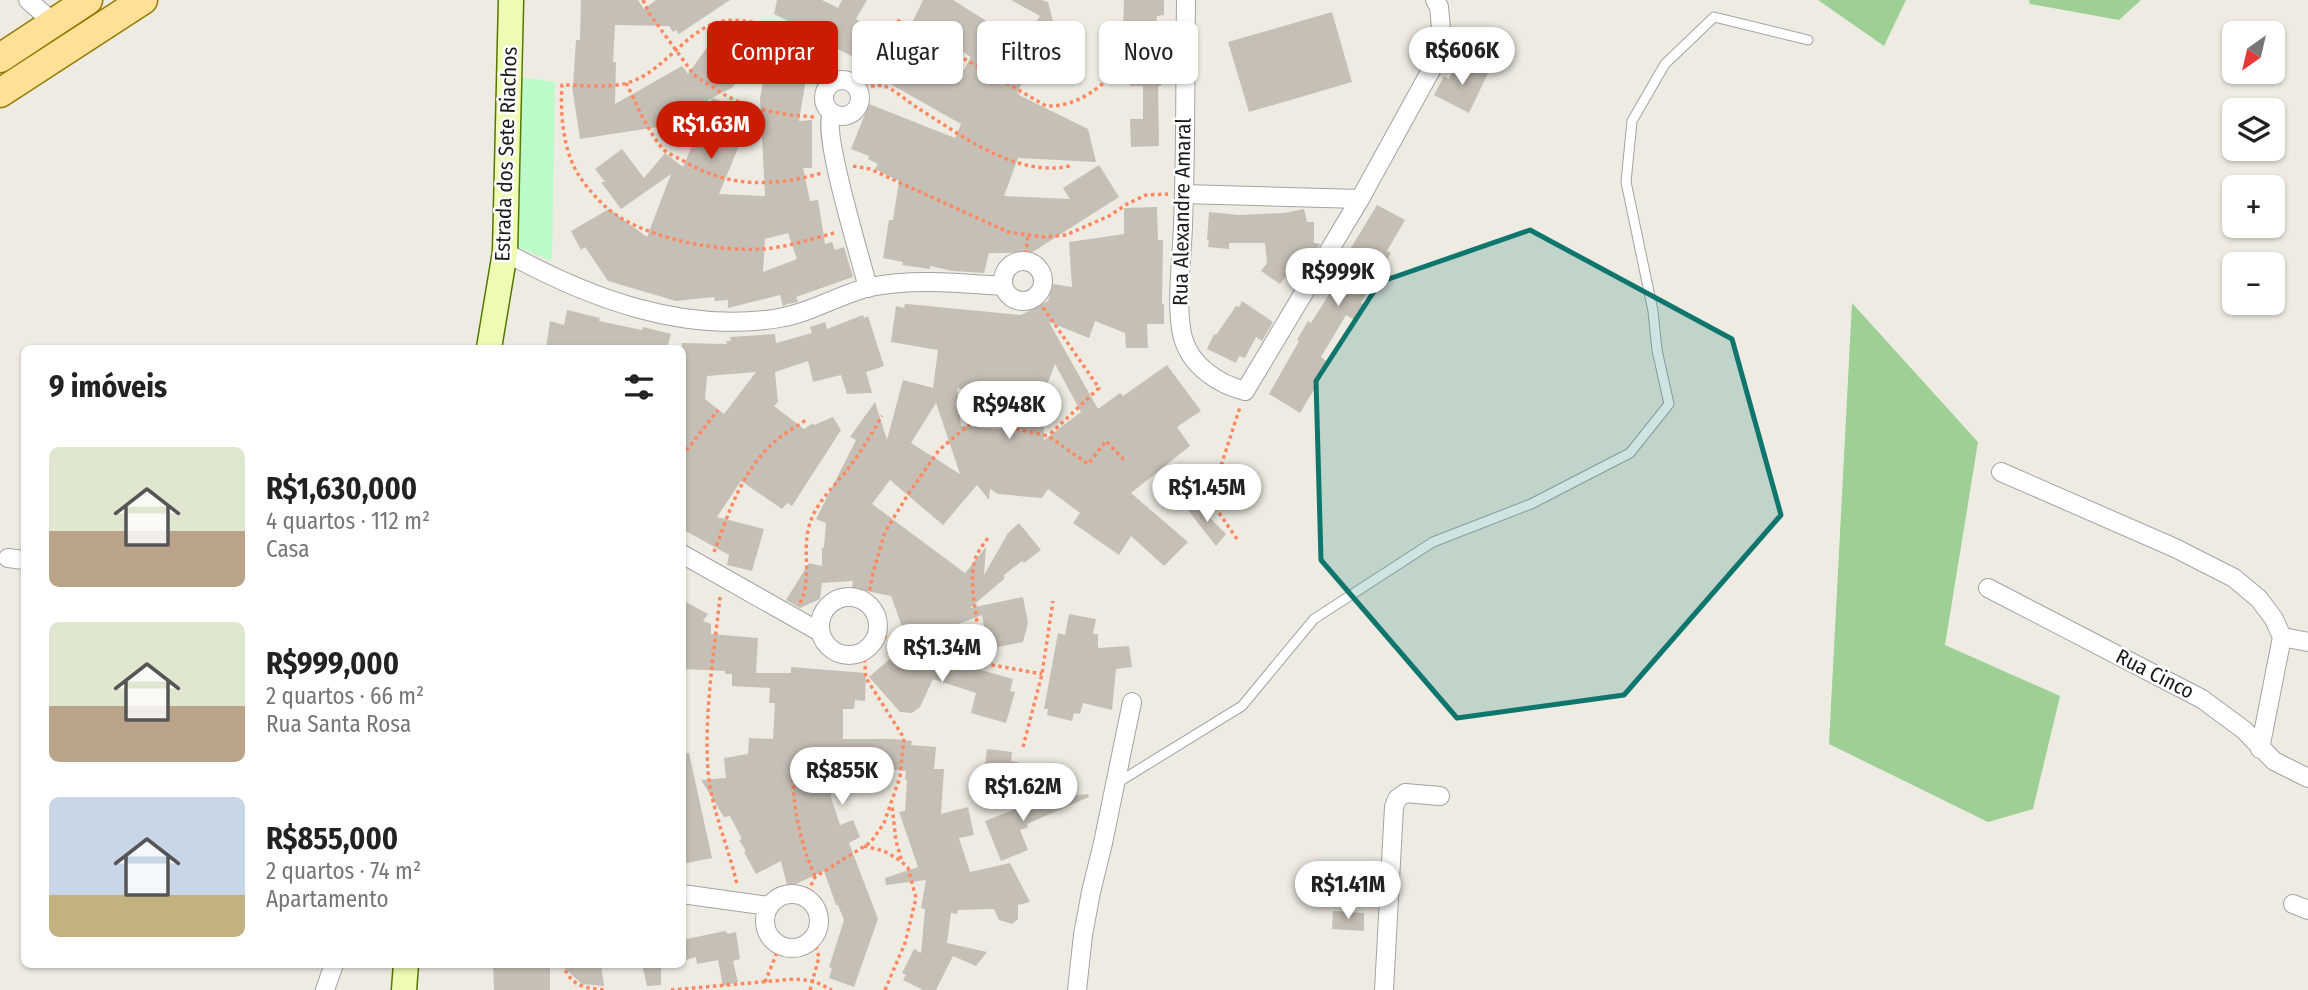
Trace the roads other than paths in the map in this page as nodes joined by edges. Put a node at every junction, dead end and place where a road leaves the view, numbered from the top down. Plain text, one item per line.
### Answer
1 (28, 0) edge
2 (88, 0) edge
3 (144, 0) edge
4 (511, 0) edge
5 (1186, 0) edge
6 (1435, 0) edge
7 (54, 23) junction
8 (1808, 40) dead end
9 (0, 58) edge
10 (0, 93) edge
11 (831, 115) junction
12 (1184, 194) junction
13 (1360, 199) junction
14 (505, 252) junction
15 (1003, 286) junction
16 (868, 288) junction
17 (490, 345) edge
18 (2001, 472) dead end
19 (686, 556) edge
20 (1989, 588) dead end
21 (820, 632) junction
22 (2282, 637) junction
23 (2308, 642) edge
24 (1132, 702) dead end
25 (2260, 749) junction
26 (2308, 778) edge
27 (1115, 784) junction
28 (1440, 796) dead end
29 (686, 894) edge
30 (769, 906) junction
31 (333, 968) edge
32 (406, 968) edge
33 (325, 990) edge
34 (404, 990) edge
35 (1077, 990) edge
36 (1384, 990) edge

1 - 7 street
2 - 7 main road
3 - 10 main road
4 - 14 street, Estrada dos Sete Riachos
5 - 12 street, Rua Alexandre Amaral
6 - 13 street
7 - 9 main road
8 - 27 lane
11 - 11 street
11 - 16 street
12 - 13 street
12 - 13 street, Rua Alexandre Amaral
14 - 16 street
14 - 17 street, Estrada dos Sete Riachos
15 - 15 street
15 - 16 street
18 - 22 street
19 - 21 street
20 - 25 street, Rua Cinco
21 - 21 street
22 - 23 street
22 - 25 street
24 - 27 street
25 - 26 street, Rua Cinco
27 - 35 street
28 - 36 street
29 - 30 street
30 - 30 street
31 - 33 street
32 - 34 street

